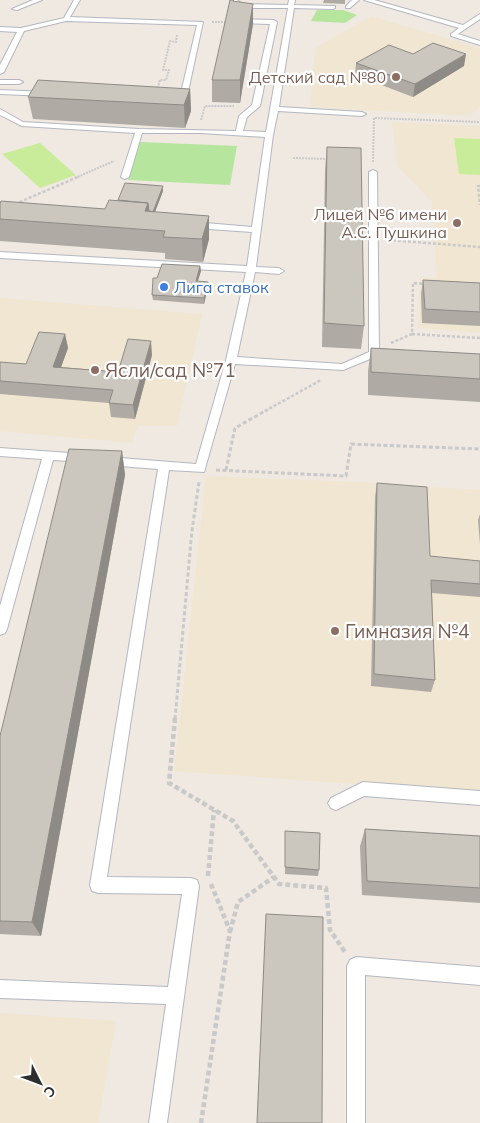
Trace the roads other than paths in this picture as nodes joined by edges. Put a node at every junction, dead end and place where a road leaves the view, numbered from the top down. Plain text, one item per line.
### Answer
1 (39, 0) edge
2 (77, 0) edge
3 (233, 0) edge
4 (356, 0) edge
5 (367, 0) edge
6 (291, 4) edge
7 (240, 6) junction
8 (348, 7) dead end
9 (15, 8) dead end
10 (333, 8) dead end
11 (480, 16) edge
12 (66, 19) junction
13 (464, 27) junction
14 (0, 29) edge
15 (21, 30) junction
16 (43, 30) dead end
17 (480, 43) edge
18 (0, 72) edge
19 (0, 82) edge
20 (19, 82) dead end
21 (0, 92) edge
22 (56, 94) edge
23 (166, 98) edge
24 (275, 109) junction
25 (0, 111) edge
26 (362, 114) dead end
27 (139, 131) junction
28 (239, 133) junction
29 (269, 135) junction
30 (373, 172) road end
31 (125, 177) dead end
32 (186, 224) edge
33 (256, 230) junction
34 (0, 255) edge
35 (251, 269) junction
36 (279, 270) dead end
37 (374, 352) junction
38 (393, 356) edge
39 (231, 360) junction
40 (0, 452) edge
41 (50, 455) junction
42 (164, 466) junction
43 (0, 629) edge
44 (480, 798) edge
45 (336, 803) dead end
46 (480, 976) edge
47 (0, 989) edge
48 (176, 996) junction
49 (158, 1123) edge
50 (356, 1123) edge

1 - 9 lane
2 - 12 lane
3 - 7 lane
4 - 8 lane
5 - 13 lane
6 - 7 lane
6 - 10 lane
6 - 24 lane
7 - 28 lane
11 - 13 lane
12 - 15 lane
12 - 23 lane
13 - 17 lane
14 - 15 lane
15 - 16 lane
15 - 18 lane
19 - 20 lane
21 - 22 lane
24 - 26 lane
24 - 29 lane
25 - 27 lane
27 - 28 lane
27 - 31 lane
28 - 29 lane
29 - 33 lane
30 - 37 lane
32 - 33 lane
33 - 35 lane
34 - 35 lane
35 - 36 lane
35 - 39 lane
37 - 38 lane
37 - 39 lane
39 - 42 lane
40 - 41 lane
41 - 42 lane
41 - 43 lane
42 - 48 lane
44 - 45 lane
46 - 50 lane
47 - 48 lane
48 - 49 lane

